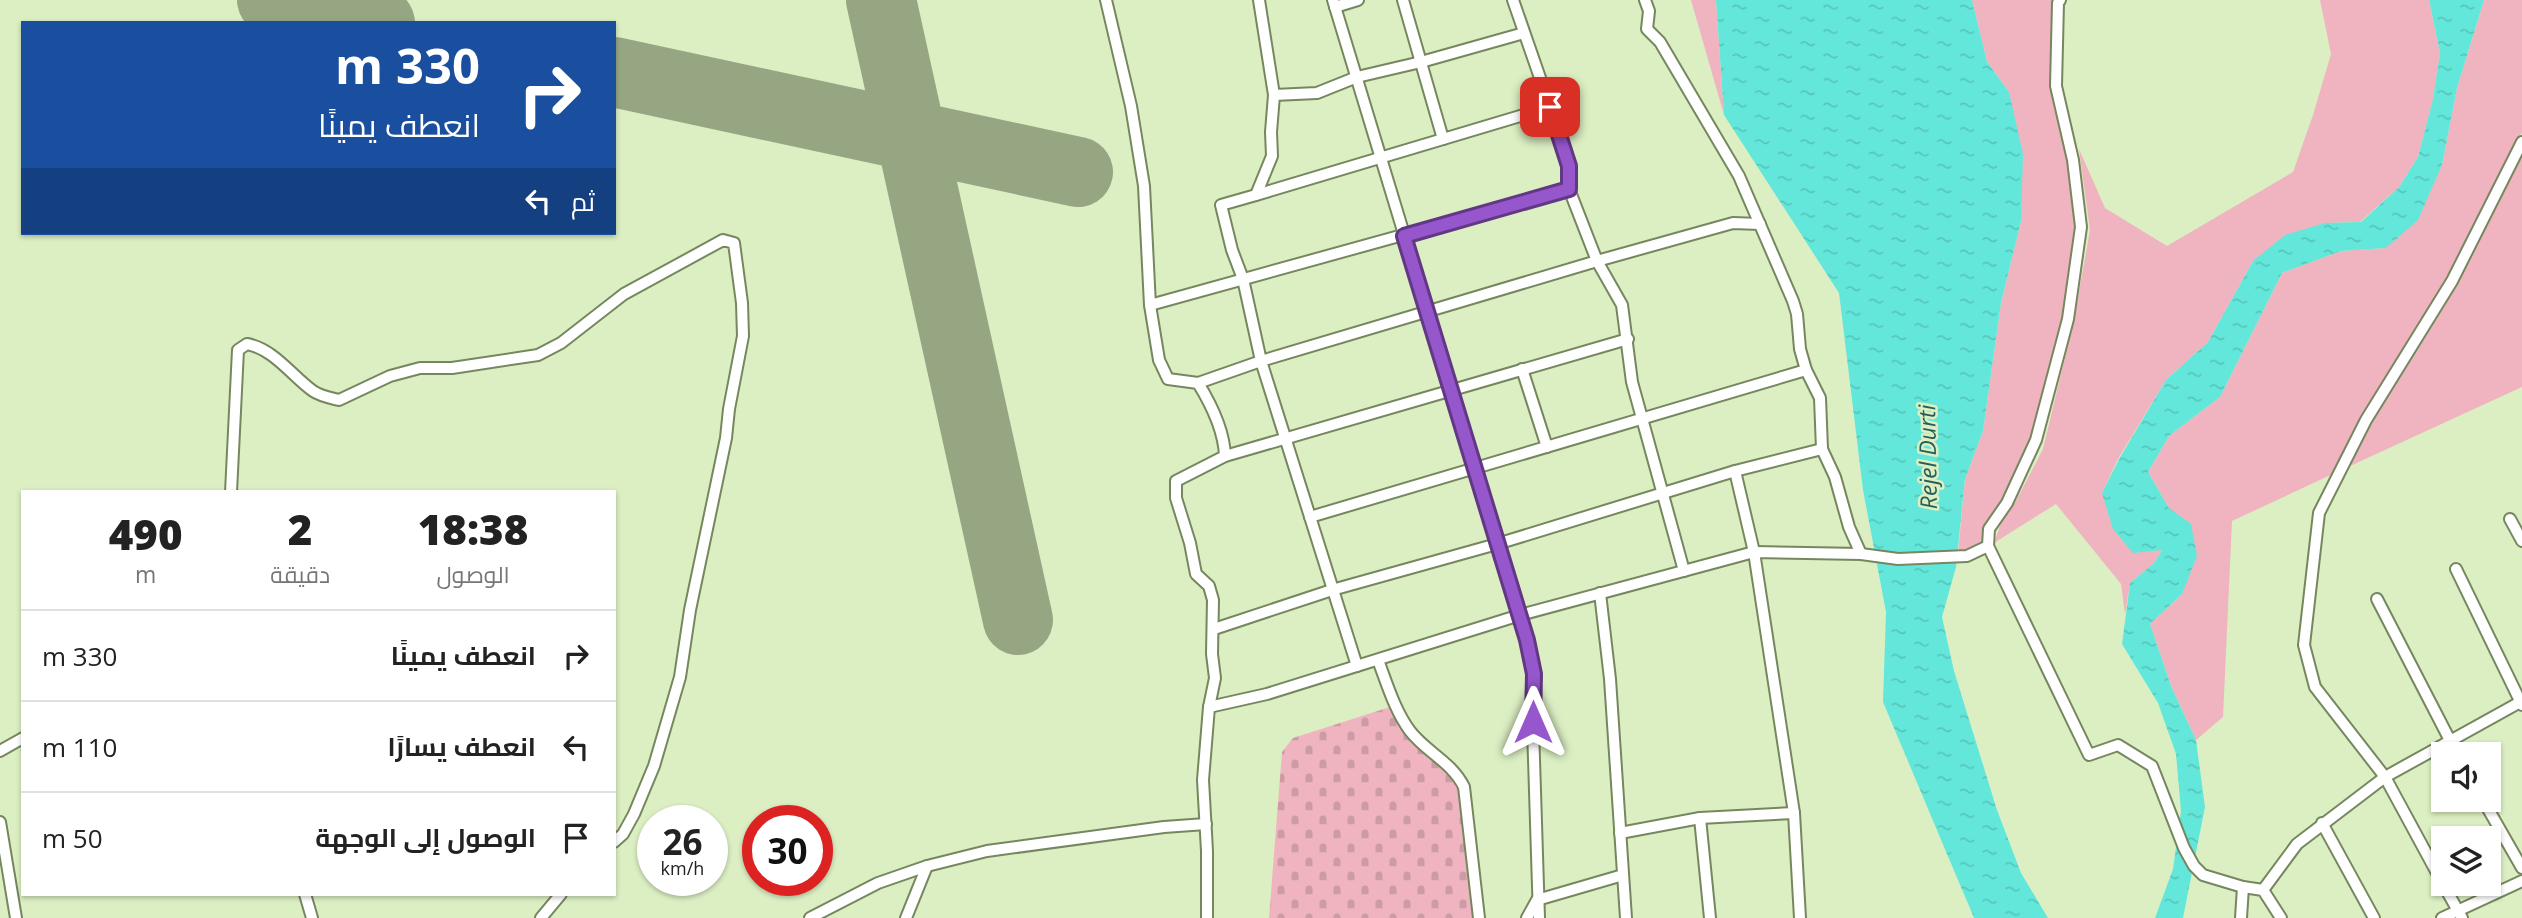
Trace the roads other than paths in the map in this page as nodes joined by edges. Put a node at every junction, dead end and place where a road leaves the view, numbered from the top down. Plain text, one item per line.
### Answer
1 (1107, 0) edge
2 (1259, 0) edge
3 (1359, 0) edge
4 (1403, 0) edge
5 (1513, 0) edge
6 (1645, 0) edge
7 (2060, 0) edge
8 (1334, 3) edge
9 (1524, 33) junction
10 (1421, 62) junction
11 (1357, 77) junction
12 (1273, 95) junction
13 (1550, 107) junction
14 (1443, 139) junction
15 (2522, 142) edge
16 (1381, 157) junction
17 (1569, 189) junction
18 (1256, 195) junction
19 (1760, 224) junction
20 (1404, 236) junction
21 (1597, 261) junction
22 (1243, 279) junction
23 (1150, 305) junction
24 (1426, 313) junction
25 (1628, 338) junction
26 (1261, 361) junction
27 (1522, 369) junction
28 (1807, 370) junction
29 (1198, 383) junction
30 (1450, 390) junction
31 (1641, 418) junction
32 (1286, 439) junction
33 (1546, 447) junction
34 (1822, 449) junction
35 (1225, 456) junction
36 (1474, 469) junction
37 (1735, 471) junction
38 (231, 490) edge
39 (1664, 494) junction
40 (1310, 517) junction
41 (2510, 519) dead end
42 (2522, 541) edge
43 (1497, 544) junction
44 (1988, 547) junction
45 (1754, 552) junction
46 (1861, 554) junction
47 (2456, 569) dead end
48 (1684, 571) junction
49 (1332, 590) junction
50 (1600, 593) junction
51 (2377, 599) dead end
52 (1520, 615) junction
53 (1214, 629) junction
54 (1378, 660) junction
55 (1357, 667) junction
56 (2521, 703) edge
57 (1209, 707) junction
58 (21, 739) edge
59 (2450, 742) joint
60 (0, 751) edge
61 (2431, 752) edge
62 (2385, 777) junction
63 (2490, 812) edge
64 (1794, 813) junction
65 (1700, 818) junction
66 (0, 822) edge
67 (2322, 823) junction
68 (1206, 824) junction
69 (619, 832) edge
70 (1620, 833) junction
71 (2431, 862) edge
72 (928, 866) junction
73 (2522, 868) edge
74 (1623, 875) junction
75 (2522, 881) edge
76 (2243, 887) junction
77 (2263, 890) junction
78 (306, 896) edge
79 (559, 896) edge
80 (2450, 896) edge
81 (1537, 900) junction
82 (2460, 914) edge
83 (16, 918) edge
84 (312, 918) edge
85 (541, 918) edge
86 (810, 918) edge
87 (906, 918) edge
88 (1207, 918) edge
89 (1479, 918) edge
90 (1527, 918) edge
91 (1539, 918) edge
92 (1626, 918) edge
93 (1710, 918) edge
94 (1800, 918) edge
95 (2241, 918) edge
96 (2281, 918) edge
97 (2374, 918) edge
98 (2442, 918) edge

1 - 23 street
2 - 12 street
3 - 8 street
4 - 10 street
5 - 9 street
6 - 19 street
7 - 44 street
8 - 11 street
9 - 10 street
9 - 13 street
10 - 11 street
10 - 14 street
11 - 12 street
11 - 16 street
12 - 18 street
13 - 14 street
13 - 17 street
14 - 16 street
15 - 62 street
16 - 18 street
16 - 20 street
17 - 20 street
17 - 21 street
18 - 22 street
19 - 21 street
19 - 28 street
20 - 22 street
20 - 24 street
21 - 24 street
21 - 25 street
22 - 23 street
22 - 26 street
23 - 29 street
24 - 26 street
24 - 30 street
25 - 27 street
25 - 31 street
26 - 29 street
26 - 32 street
27 - 30 street
27 - 33 street
28 - 31 street
28 - 34 street
29 - 35 street
30 - 32 street
30 - 36 street
31 - 33 street
31 - 39 street
32 - 35 street
32 - 40 street
33 - 36 street
34 - 37 street
34 - 46 street
35 - 53 street
36 - 40 street
36 - 43 street
37 - 39 street
37 - 45 street
38 - 69 street
39 - 43 street
39 - 48 street
40 - 49 street
41 - 42 street
43 - 49 street
43 - 52 street
44 - 46 street
44 - 76 street
45 - 46 street
45 - 48 street
45 - 64 street
47 - 56 street
48 - 50 street
49 - 53 street
49 - 55 street
50 - 52 street
50 - 70 street
51 - 59 street
52 - 54 street
52 - 81 street
53 - 57 street
54 - 55 street
54 - 89 street
55 - 57 street
56 - 59 street
57 - 68 street
58 - 60 street
61 - 62 street
62 - 67 street
62 - 71 street
63 - 73 street
64 - 65 street
64 - 94 street
65 - 70 street
65 - 93 street
66 - 83 street
67 - 77 street
67 - 97 street
68 - 72 street
68 - 88 street
70 - 74 street
72 - 86 street
72 - 87 street
74 - 81 street
74 - 92 street
75 - 82 street
76 - 77 street
76 - 95 street
77 - 96 street
78 - 84 street
79 - 85 street
80 - 82 street
81 - 90 street
81 - 91 street
82 - 98 street

